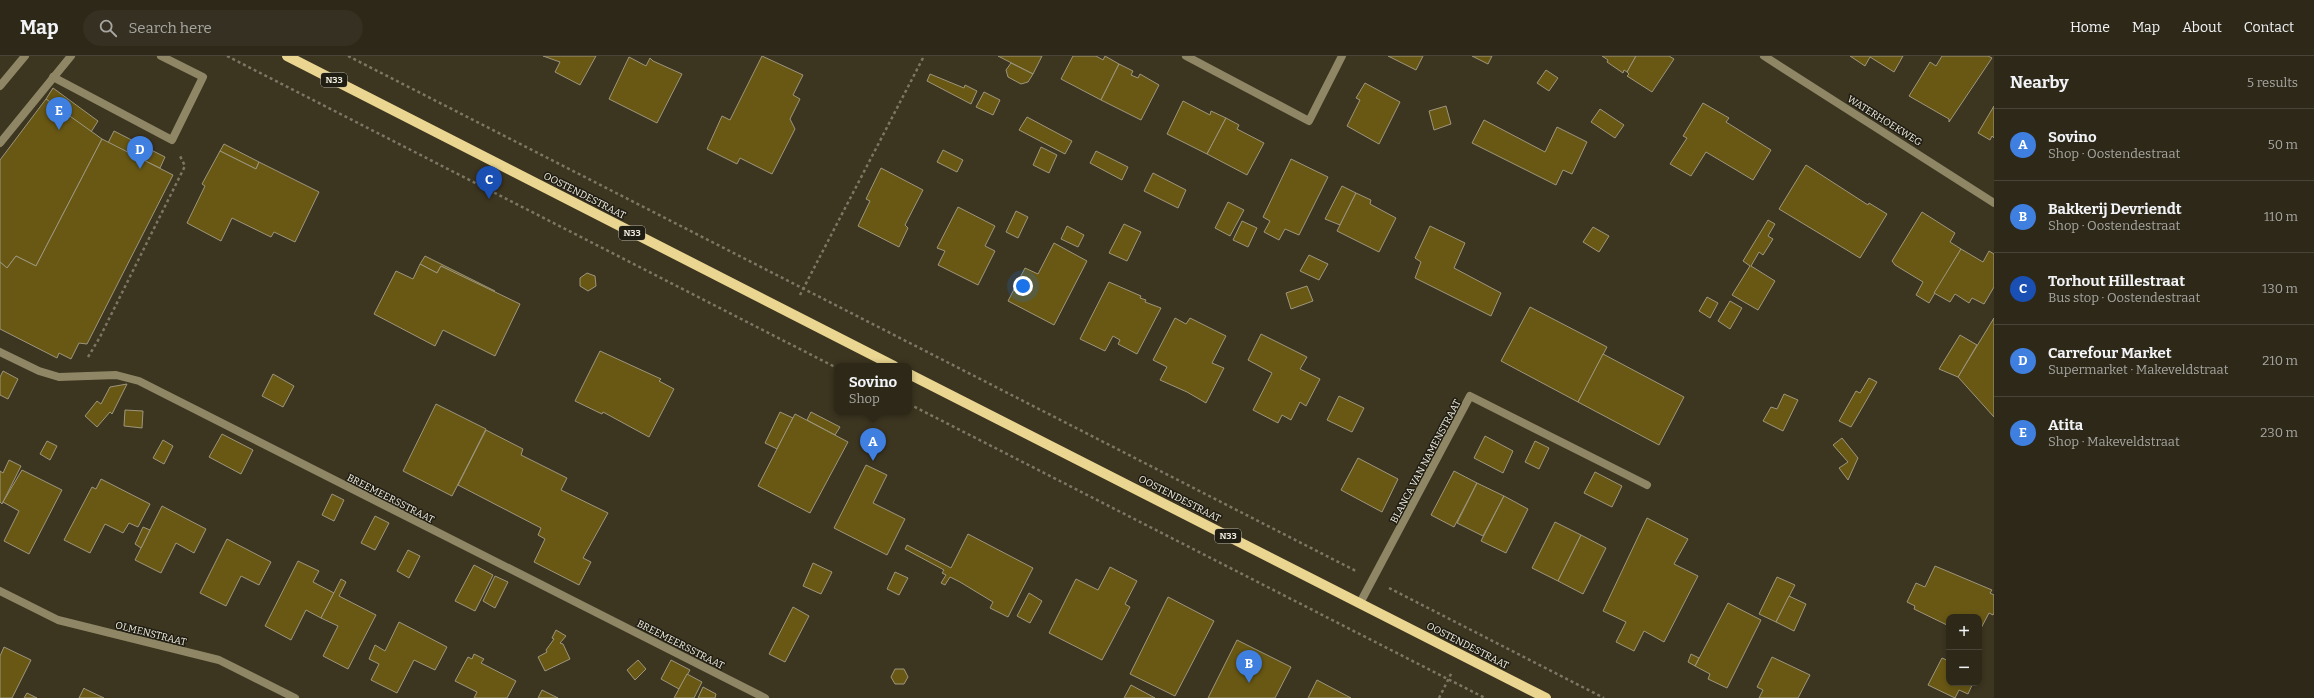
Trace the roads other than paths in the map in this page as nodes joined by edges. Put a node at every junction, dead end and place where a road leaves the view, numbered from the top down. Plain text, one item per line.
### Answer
1 (25, 56) edge
2 (72, 56) edge
3 (161, 56) edge
4 (287, 56) edge
5 (1186, 56) edge
6 (1342, 56) edge
7 (1764, 56) edge
8 (53, 77) junction
9 (0, 86) edge
10 (0, 143) edge
11 (1994, 203) edge
12 (0, 352) edge
13 (888, 363) edge
14 (912, 376) edge
15 (1647, 485) dead end
16 (0, 591) edge
17 (1360, 603) junction
18 (295, 698) edge
19 (765, 698) edge
20 (1546, 698) edge

1 - 9 street
2 - 8 street
3 - 8 street
4 - 13 main road, OOSTENDESTRAAT / N33
5 - 6 street
7 - 11 street, WATERHOEKWEG
8 - 10 street
12 - 19 street, BREEMEERSSTRAAT
14 - 17 main road, OOSTENDESTRAAT / N33
15 - 17 street, BLANCA VAN NAMENSTRAAT
16 - 18 street, OLMENSTRAAT
17 - 20 main road, OOSTENDESTRAAT / N33

